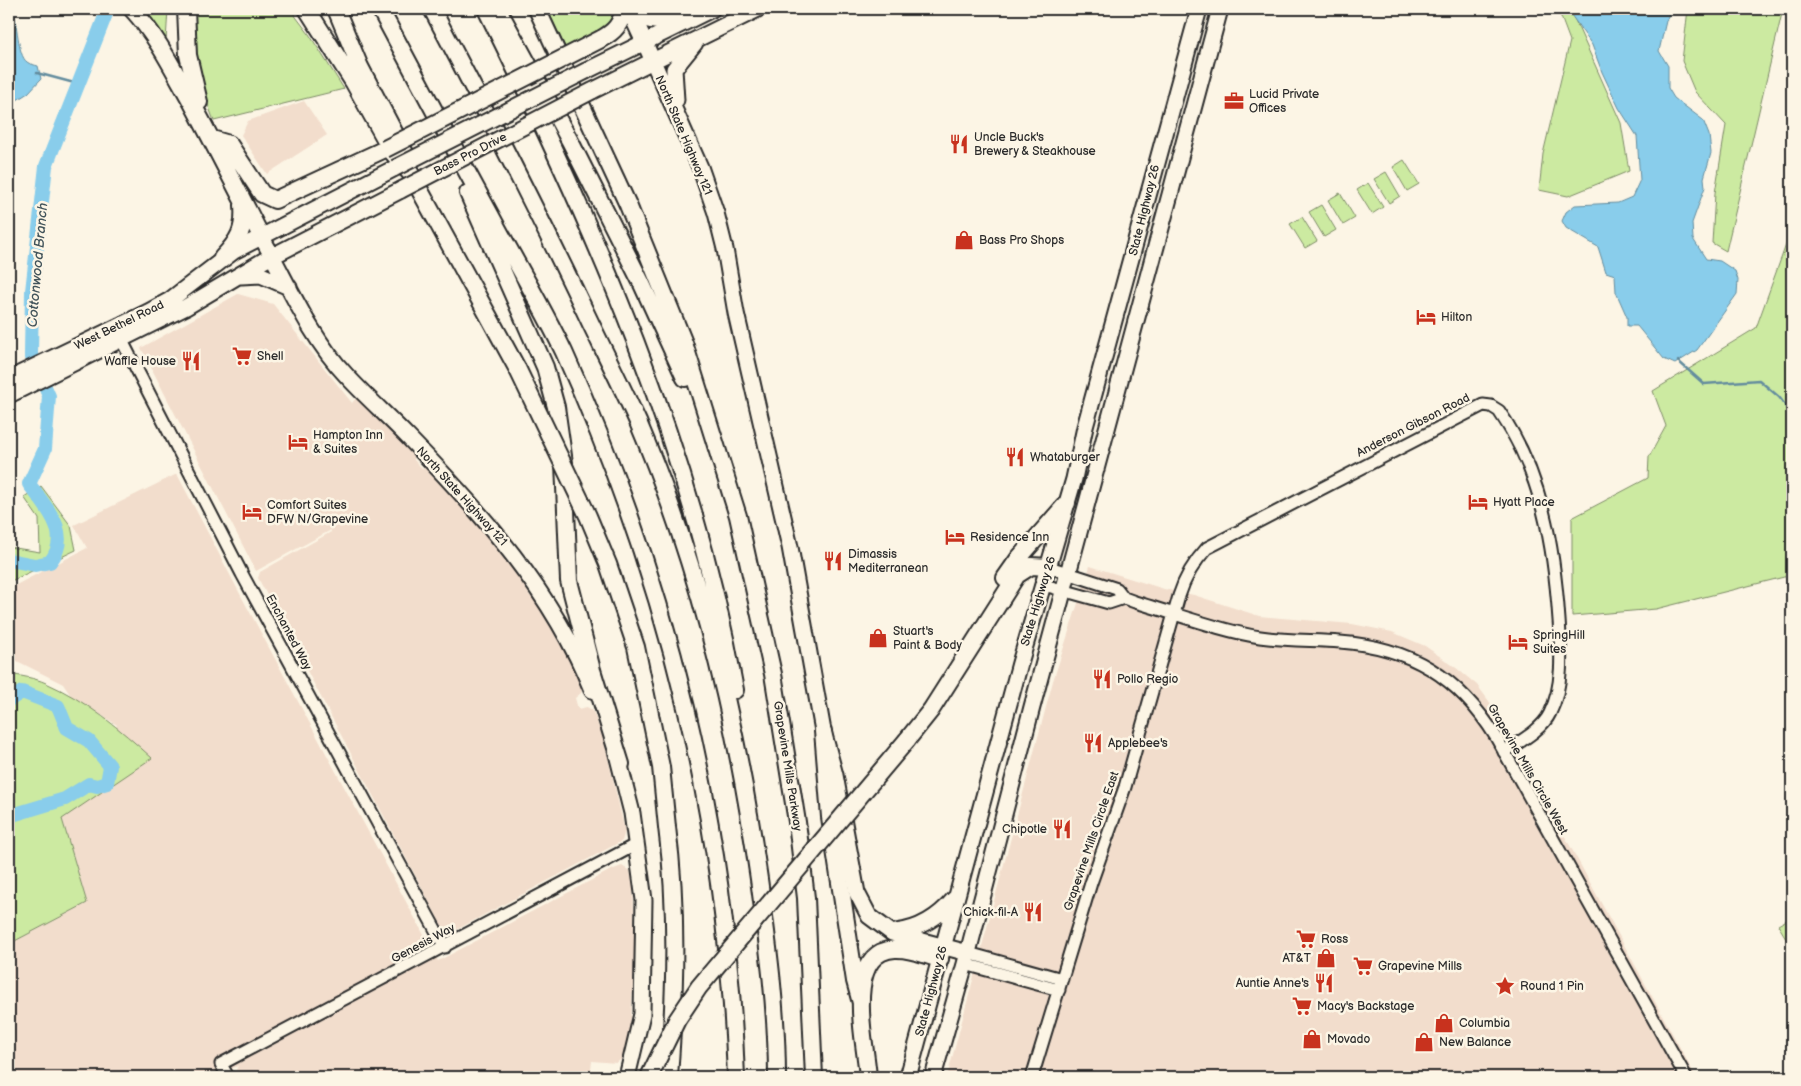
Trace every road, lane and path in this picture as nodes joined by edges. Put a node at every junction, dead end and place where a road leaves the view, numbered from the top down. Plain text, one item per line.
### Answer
1 (186, 9) edge
2 (307, 9) edge
3 (336, 9) edge
4 (380, 9) edge
5 (432, 9) edge
6 (443, 9) edge
7 (486, 9) edge
8 (498, 9) edge
9 (537, 9) edge
10 (627, 9) edge
11 (687, 9) edge
12 (712, 9) edge
13 (758, 9) edge
14 (1198, 9) edge
15 (1220, 9) edge
16 (135, 12) edge
17 (1194, 26) junction
18 (1214, 31) junction
19 (701, 37) junction
20 (644, 40) junction
21 (653, 61) junction
22 (476, 93) junction
23 (679, 116) junction
24 (211, 136) junction
25 (466, 171) junction
26 (411, 174) junction
27 (242, 198) junction
28 (261, 236) junction
29 (1134, 250) junction
30 (272, 256) junction
31 (222, 258) junction
32 (237, 276) junction
33 (289, 287) junction
34 (186, 307) joint
35 (118, 333) junction
36 (10, 386) edge
37 (1116, 397) junction
38 (1092, 400) junction
39 (719, 461) junction
40 (1094, 482) junction
41 (1067, 503) junction
42 (1048, 567) junction
43 (1069, 574) junction
44 (1044, 585) junction
45 (1064, 591) junction
46 (1124, 598) junction
47 (1174, 613) junction
48 (976, 638) junction
49 (823, 731) junction
50 (1504, 752) junction
51 (620, 764) junction
52 (741, 767) junction
53 (636, 844) junction
54 (956, 897) junction
55 (892, 933) junction
56 (445, 948) junction
57 (941, 953) junction
58 (967, 958) junction
59 (1062, 979) junction
60 (1058, 990) junction
61 (861, 1003) junction
62 (228, 1077) edge
63 (626, 1077) edge
64 (649, 1077) edge
65 (668, 1077) edge
66 (736, 1077) edge
67 (777, 1077) edge
68 (814, 1077) edge
69 (868, 1077) edge
70 (908, 1077) edge
71 (932, 1077) edge
72 (1032, 1077) edge
73 (1686, 1077) edge

1 - 24 highway
2 - 26 highway
3 - 26 highway
4 - 25 highway
5 - 22 highway
6 - 22 highway
7 - 52 highway
8 - 39 highway
9 - 39 highway
10 - 11 highway
10 - 20 highway
10 - 24 highway, bridge
12 - 20 main road, Bass Pro Drive
13 - 19 main road, Bass Pro Drive
14 - 17 main road, State Highway 26
15 - 18 main road, State Highway 26
16 - 24 highway
17 - 18 main road
17 - 29 main road, State Highway 26
18 - 37 main road, State Highway 26
19 - 21 main road, Bass Pro Drive
19 - 23 main road
20 - 21 main road, North State Highway 121
20 - 28 main road, Bass Pro Drive, bridge
21 - 23 main road, North State Highway 121
21 - 30 main road, Bass Pro Drive, bridge
22 - 52 highway
23 - 49 main road, North State Highway 121
24 - 27 highway
25 - 51 highway
25 - 66 highway
26 - 65 highway, bridge
27 - 28 highway
27 - 31 highway
28 - 30 main road, North State Highway 121
28 - 31 main road, Bass Pro Drive
29 - 37 main road
29 - 38 main road, State Highway 26
30 - 32 main road, Bass Pro Drive
30 - 33 main road, North State Highway 121
31 - 35 main road, West Bethel Road
32 - 33 main road
32 - 34 main road, Bass Pro Drive
33 - 51 main road, North State Highway 121
34 - 35 main road, West Bethel Road
35 - 36 main road, West Bethel Road
35 - 56 street, Enchanted Way
37 - 40 main road, State Highway 26
38 - 40 main road
38 - 41 main road, State Highway 26
39 - 68 highway, Grapevine Mills Parkway
40 - 43 main road, State Highway 26
41 - 42 main road, State Highway 26
41 - 48 highway
42 - 43 street
42 - 44 main road, State Highway 26
42 - 48 highway
43 - 45 main road, State Highway 26
43 - 46 street
44 - 45 street
44 - 54 main road, State Highway 26
45 - 46 street
45 - 58 main road, State Highway 26
46 - 47 street, Grapevine Mills Circle West
47 - 50 street, Grapevine Mills Circle West
47 - 50 street, Anderson Gibson Road
47 - 59 street, Grapevine Mills Circle East
48 - 64 highway, bridge
49 - 55 main road, North State Highway 121
49 - 61 highway
50 - 73 street, Grapevine Mills Circle West
51 - 53 main road, North State Highway 121
52 - 67 highway
53 - 56 street, Genesis Way
53 - 63 main road, North State Highway 121
54 - 55 main road
54 - 57 main road, State Highway 26
55 - 57 main road
56 - 62 street, Genesis Way
57 - 58 main road
57 - 61 highway
57 - 70 main road, State Highway 26
58 - 59 street
58 - 60 street
58 - 71 main road, State Highway 26
59 - 60 street, Grapevine Mills Circle East
60 - 72 street, Grapevine Mills Circle East
61 - 69 highway

